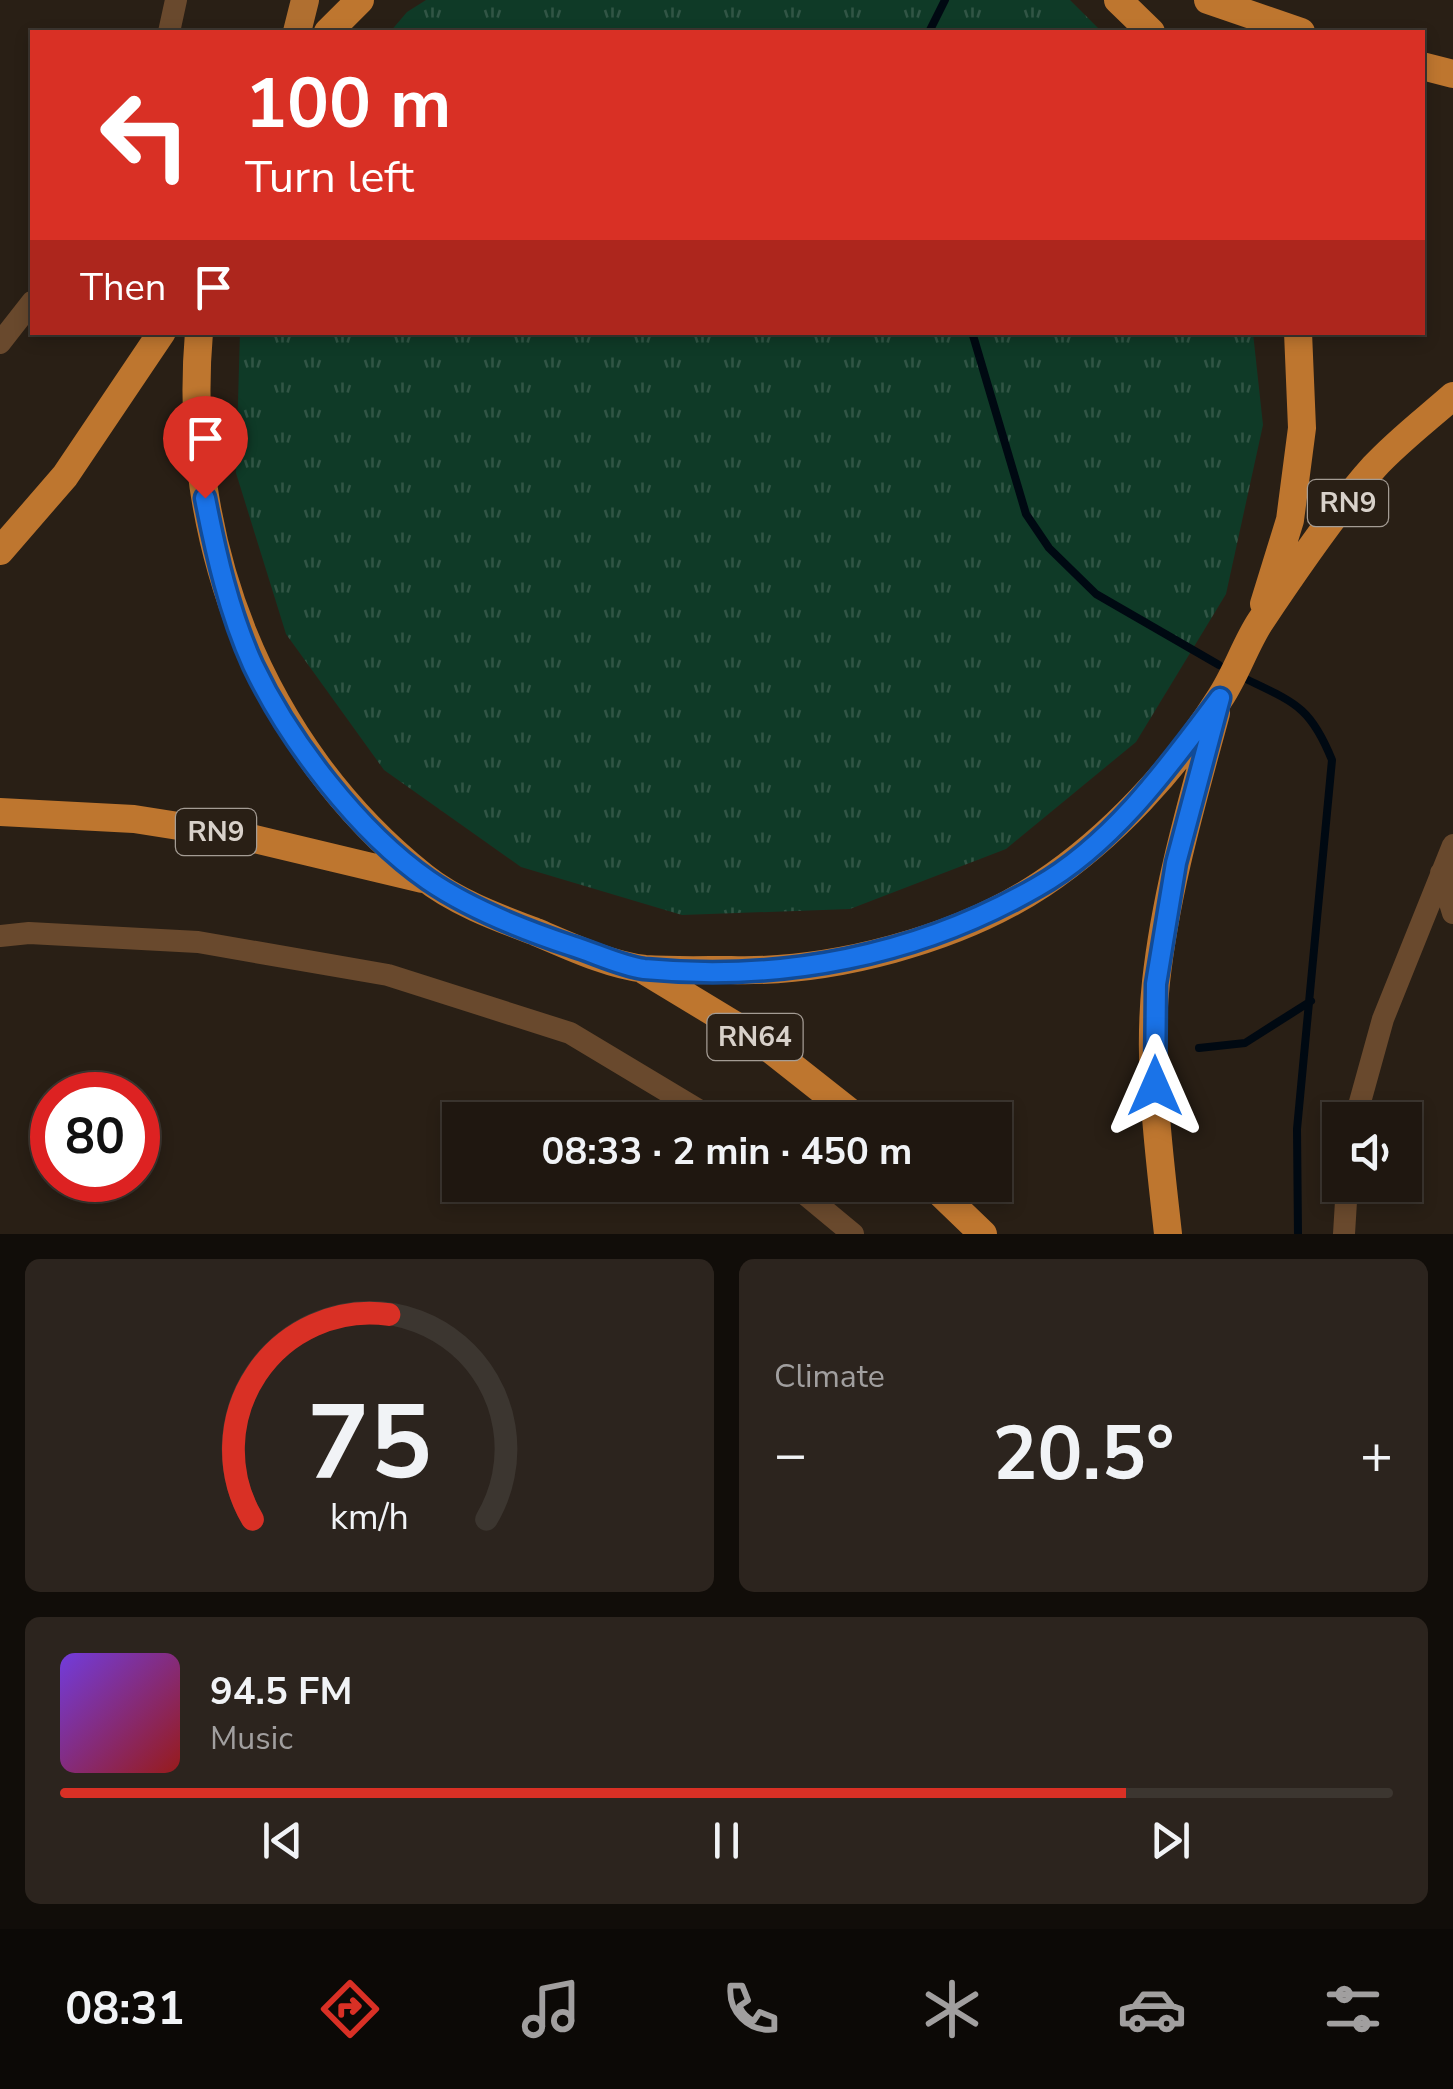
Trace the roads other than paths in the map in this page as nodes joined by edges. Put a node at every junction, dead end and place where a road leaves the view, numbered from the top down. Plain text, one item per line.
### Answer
1 (176, 0) edge
2 (305, 0) edge
3 (360, 0) edge
4 (1118, 0) edge
5 (1208, 0) edge
6 (168, 30) edge
7 (298, 30) edge
8 (330, 30) edge
9 (1148, 30) edge
10 (1296, 30) edge
11 (1425, 67) edge
12 (1453, 74) edge
13 (30, 305) edge
14 (160, 335) edge
15 (198, 335) edge
16 (1298, 335) edge
17 (0, 343) edge
18 (1453, 396) edge
19 (0, 551) edge
20 (1258, 625) junction
21 (1220, 698) junction
22 (0, 812) edge
23 (1453, 845) edge
24 (1441, 872) junction
25 (428, 880) junction
26 (1453, 914) edge
27 (0, 936) edge
28 (640, 968) junction
29 (685, 1102) edge
30 (837, 1102) edge
31 (1360, 1102) edge
32 (815, 1202) edge
33 (950, 1202) edge
34 (1346, 1202) edge
35 (854, 1234) edge
36 (983, 1234) edge
37 (1168, 1234) edge
38 (1344, 1234) edge

1 - 6 street
2 - 7 main road
3 - 8 highway
4 - 9 highway
5 - 10 highway
11 - 12 highway
13 - 17 street
14 - 19 highway
15 - 25 highway, RN9
16 - 20 highway, RN9
18 - 20 highway, RN9
20 - 21 highway, RN9
21 - 28 highway, RN9
21 - 37 highway
22 - 25 highway, RN9
23 - 24 street
24 - 26 street
24 - 31 street
25 - 28 highway, RN9
27 - 29 street
28 - 30 highway, RN64
32 - 35 street
33 - 36 highway
34 - 38 street

